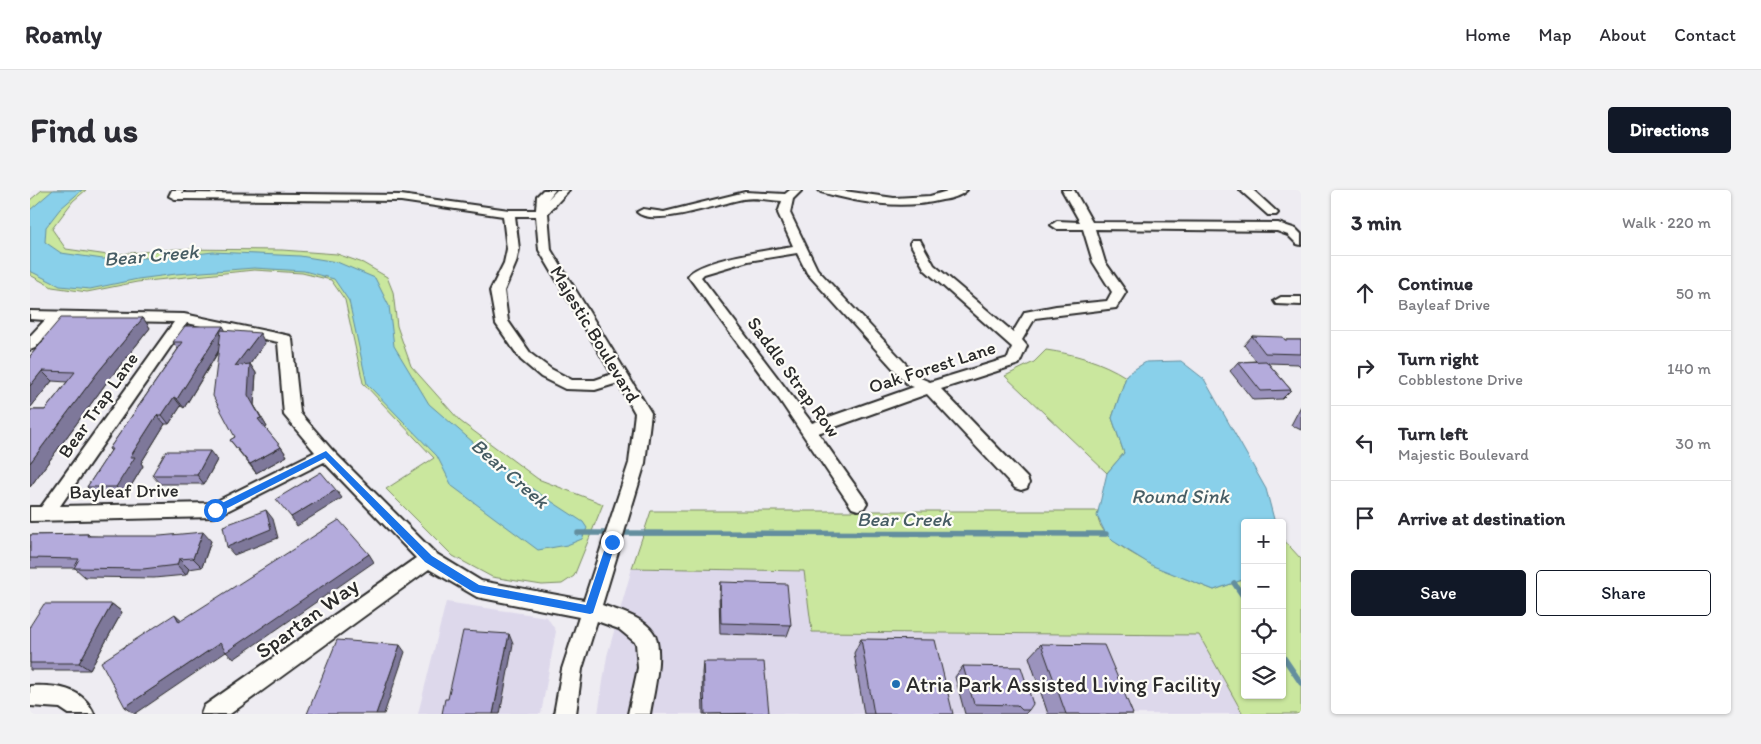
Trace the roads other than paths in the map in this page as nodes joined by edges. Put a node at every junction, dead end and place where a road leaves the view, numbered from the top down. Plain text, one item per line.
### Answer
1 (178, 190) edge
2 (548, 190) edge
3 (563, 190) edge
4 (825, 190) edge
5 (1068, 190) edge
6 (1246, 190) edge
7 (954, 192) edge
8 (246, 194) edge
9 (363, 194) edge
10 (792, 194) edge
11 (509, 212) junction
12 (643, 212) dead end
13 (542, 213) junction
14 (1272, 213) dead end
15 (1057, 225) dead end
16 (1088, 225) junction
17 (1297, 236) edge
18 (916, 243) dead end
19 (802, 248) junction
20 (1281, 301) dead end
21 (1301, 301) edge
22 (30, 315) edge
23 (56, 316) junction
24 (184, 318) junction
25 (1014, 341) junction
26 (30, 345) edge
27 (621, 377) junction
28 (930, 387) junction
29 (809, 430) junction
30 (326, 454) junction
31 (1021, 483) dead end
32 (858, 503) dead end
33 (37, 514) edge
34 (429, 559) junction
35 (590, 610) junction
36 (30, 696) edge
37 (83, 714) edge
38 (212, 714) edge
39 (565, 714) edge
40 (639, 714) edge

1 - 8 street
2 - 13 street, Majestic Boulevard
3 - 13 street
4 - 7 street
5 - 16 street, Oak Forest Lane
6 - 14 street
8 - 9 street
9 - 11 street
10 - 12 street
10 - 19 street
11 - 13 street
11 - 27 street
13 - 27 street, Majestic Boulevard
15 - 16 street
16 - 17 street
16 - 25 street, Oak Forest Lane
18 - 25 street
19 - 28 street
19 - 29 street, Saddle Strap Row
20 - 21 street
22 - 23 street
23 - 24 street
23 - 26 street
24 - 30 street
24 - 33 street, Bear Trap Lane
25 - 28 street, Oak Forest Lane
27 - 35 street, Majestic Boulevard
28 - 29 street, Oak Forest Lane
28 - 31 street
29 - 32 street, Saddle Strap Row
30 - 33 street, Bayleaf Drive
30 - 34 street
34 - 35 street
34 - 38 street, Spartan Way
35 - 39 street, Majestic Boulevard
35 - 40 street
36 - 37 street

